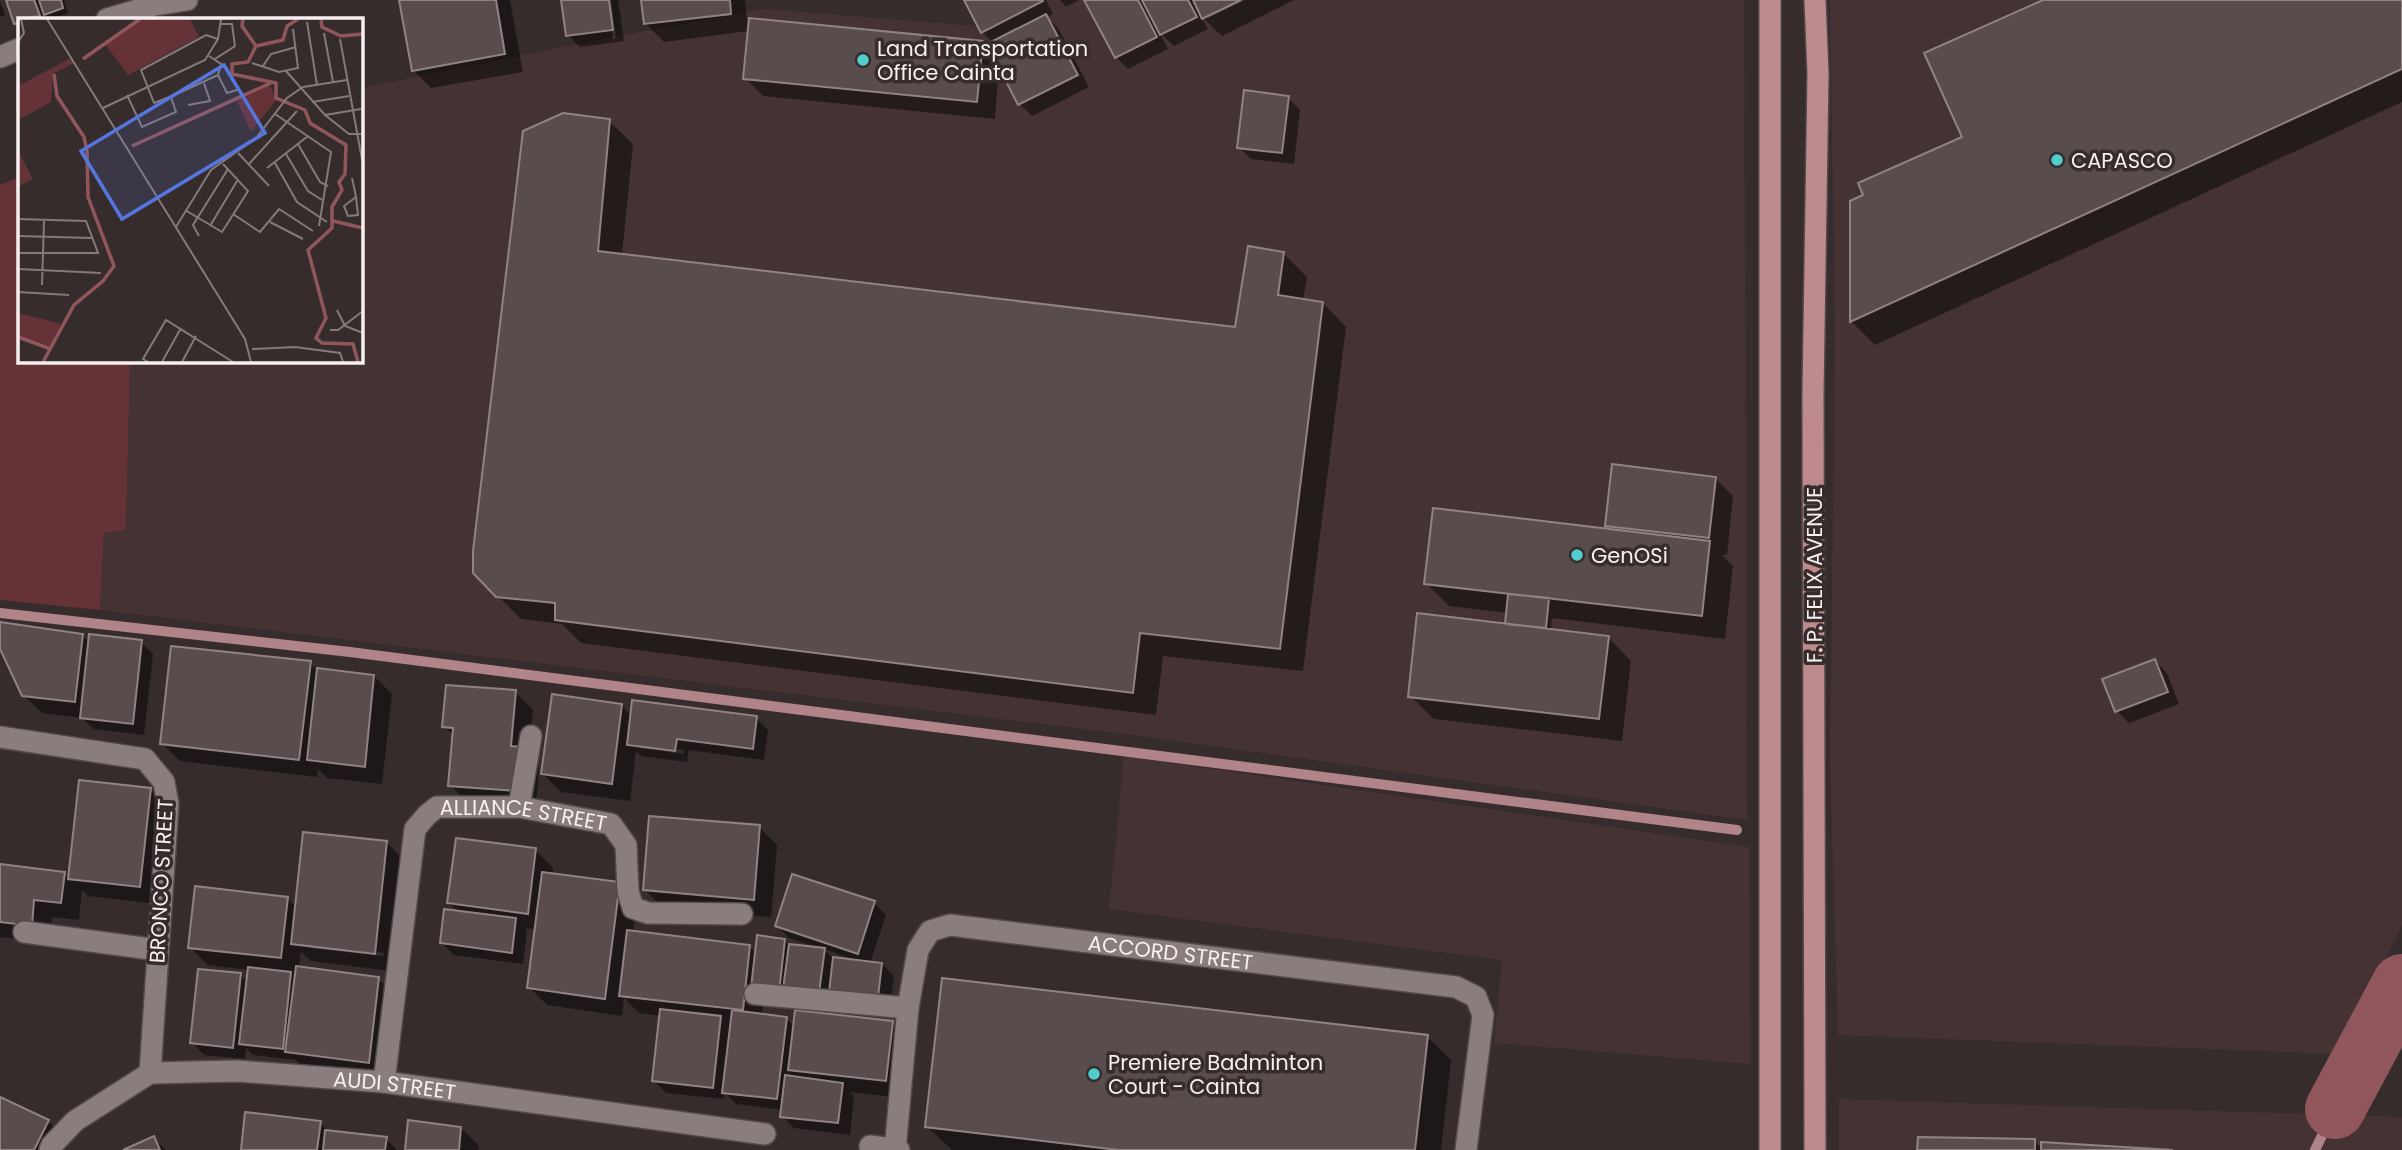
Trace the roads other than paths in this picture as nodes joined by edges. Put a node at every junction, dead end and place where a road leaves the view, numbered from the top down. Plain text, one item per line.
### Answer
1 (187, 0) edge
2 (1770, 0) edge
3 (1815, 0) edge
4 (110, 18) edge
5 (18, 49) edge
6 (0, 57) edge
7 (531, 736) dead end
8 (0, 737) edge
9 (519, 807) junction
10 (743, 914) dead end
11 (24, 933) dead end
12 (159, 950) junction
13 (755, 994) dead end
14 (908, 1007) junction
15 (150, 1073) junction
16 (384, 1082) junction
17 (765, 1134) dead end
18 (870, 1146) dead end
19 (50, 1150) edge
20 (897, 1150) edge
21 (1465, 1150) edge
22 (1770, 1150) edge
23 (1815, 1150) edge

1 - 4 street
2 - 22 main road, F. P. FELIX AVENUE
3 - 23 main road, F. P. FELIX AVENUE
5 - 6 street
7 - 9 street
8 - 12 street, BRONCO STREET
9 - 10 street, ALLIANCE STREET
9 - 16 street, ALLIANCE STREET
11 - 12 street
12 - 15 street, BRONCO STREET
13 - 14 street
14 - 20 street, ACCORD STREET
14 - 21 street, ACCORD STREET
15 - 16 street, AUDI STREET
15 - 19 street
16 - 17 street, AUDI STREET
18 - 20 street

